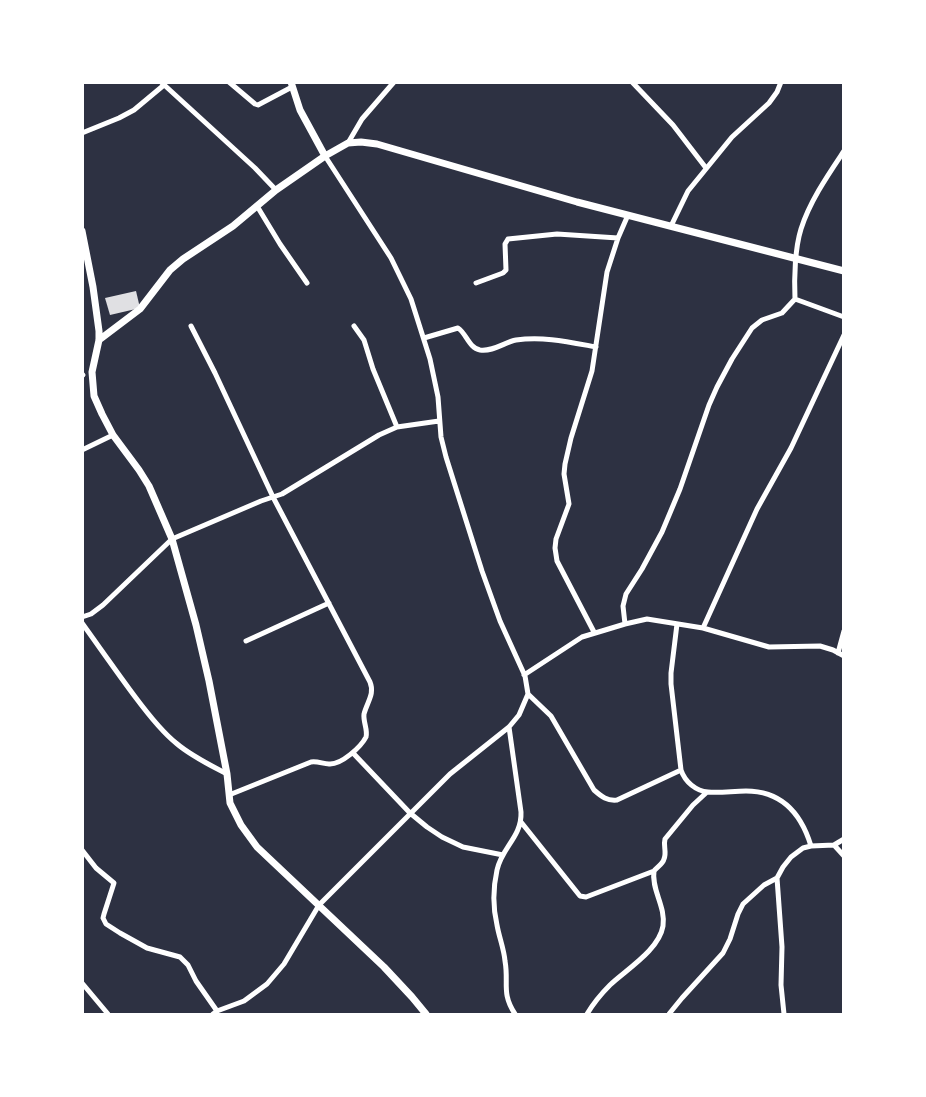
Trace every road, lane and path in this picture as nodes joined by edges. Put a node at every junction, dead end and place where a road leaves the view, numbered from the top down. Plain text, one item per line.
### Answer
1 (229, 82) edge
2 (394, 82) edge
3 (632, 82) edge
4 (781, 82) edge
5 (162, 84) edge
6 (291, 85) edge
7 (82, 133) edge
8 (348, 143) junction
9 (843, 151) edge
10 (325, 156) junction
11 (706, 168) junction
12 (276, 190) junction
13 (257, 206) junction
14 (628, 215) junction
15 (671, 226) junction
16 (82, 231) edge
17 (618, 238) junction
18 (797, 260) junction
19 (843, 271) edge
20 (307, 283) dead end
21 (476, 283) dead end
22 (795, 298) junction
23 (843, 317) edge
24 (191, 326) dead end
25 (354, 326) dead end
26 (843, 335) edge
27 (424, 338) junction
28 (99, 340) junction
29 (596, 346) junction
30 (92, 372) junction
31 (83, 375) edge
32 (439, 421) junction
33 (397, 427) junction
34 (113, 435) junction
35 (82, 450) edge
36 (273, 497) junction
37 (172, 539) junction
38 (328, 603) junction
39 (82, 617) edge
40 (82, 623) edge
41 (625, 624) junction
42 (677, 624) junction
43 (703, 628) junction
44 (843, 631) edge
45 (594, 632) junction
46 (246, 641) dead end
47 (837, 653) junction
48 (843, 656) edge
49 (524, 675) junction
50 (528, 694) junction
51 (509, 727) junction
52 (353, 753) junction
53 (681, 770) junction
54 (227, 774) junction
55 (706, 792) junction
56 (229, 795) junction
57 (410, 813) junction
58 (521, 822) junction
59 (843, 839) edge
60 (834, 845) junction
61 (811, 846) junction
62 (82, 850) edge
63 (503, 855) junction
64 (843, 856) edge
65 (654, 871) junction
66 (777, 878) junction
67 (319, 905) junction
68 (82, 983) edge
69 (215, 1013) edge
70 (108, 1014) edge
71 (426, 1014) edge
72 (515, 1014) edge
73 (587, 1014) edge
74 (669, 1014) edge
75 (784, 1014) edge

1 - 6 street
2 - 8 street
3 - 11 street
4 - 11 street
5 - 7 street
5 - 12 street
6 - 10 street
8 - 10 street
8 - 14 street
9 - 18 street
10 - 12 street
10 - 27 street
11 - 15 street
12 - 13 street
13 - 20 street
13 - 28 street
14 - 15 street
14 - 17 street
15 - 18 street
16 - 28 street
17 - 21 street
17 - 29 street
18 - 19 street
18 - 22 street
22 - 23 street
22 - 41 street
24 - 36 street
25 - 33 street
26 - 43 street
27 - 29 street
27 - 32 street
28 - 30 street
29 - 45 street
30 - 31 street
30 - 34 street
32 - 33 street
32 - 49 street
33 - 36 street
34 - 35 street
34 - 37 street
36 - 37 street
36 - 38 street
37 - 39 street
37 - 54 street
38 - 46 street
38 - 52 street
40 - 54 street
41 - 42 street
41 - 45 street
42 - 43 street
42 - 53 street
43 - 47 street
44 - 47 street
45 - 49 street
47 - 48 street
49 - 50 street
50 - 51 street
50 - 53 street
51 - 57 street
51 - 58 street
52 - 56 street
52 - 57 street
53 - 55 street
54 - 56 street
55 - 61 street
55 - 65 street
56 - 67 street
57 - 63 street
57 - 67 street
58 - 63 street
58 - 65 street
59 - 60 street
60 - 61 street
60 - 64 street
61 - 66 street
62 - 69 street
63 - 72 street
65 - 73 street
66 - 74 street
66 - 75 street
67 - 69 street
67 - 71 street
68 - 70 street

